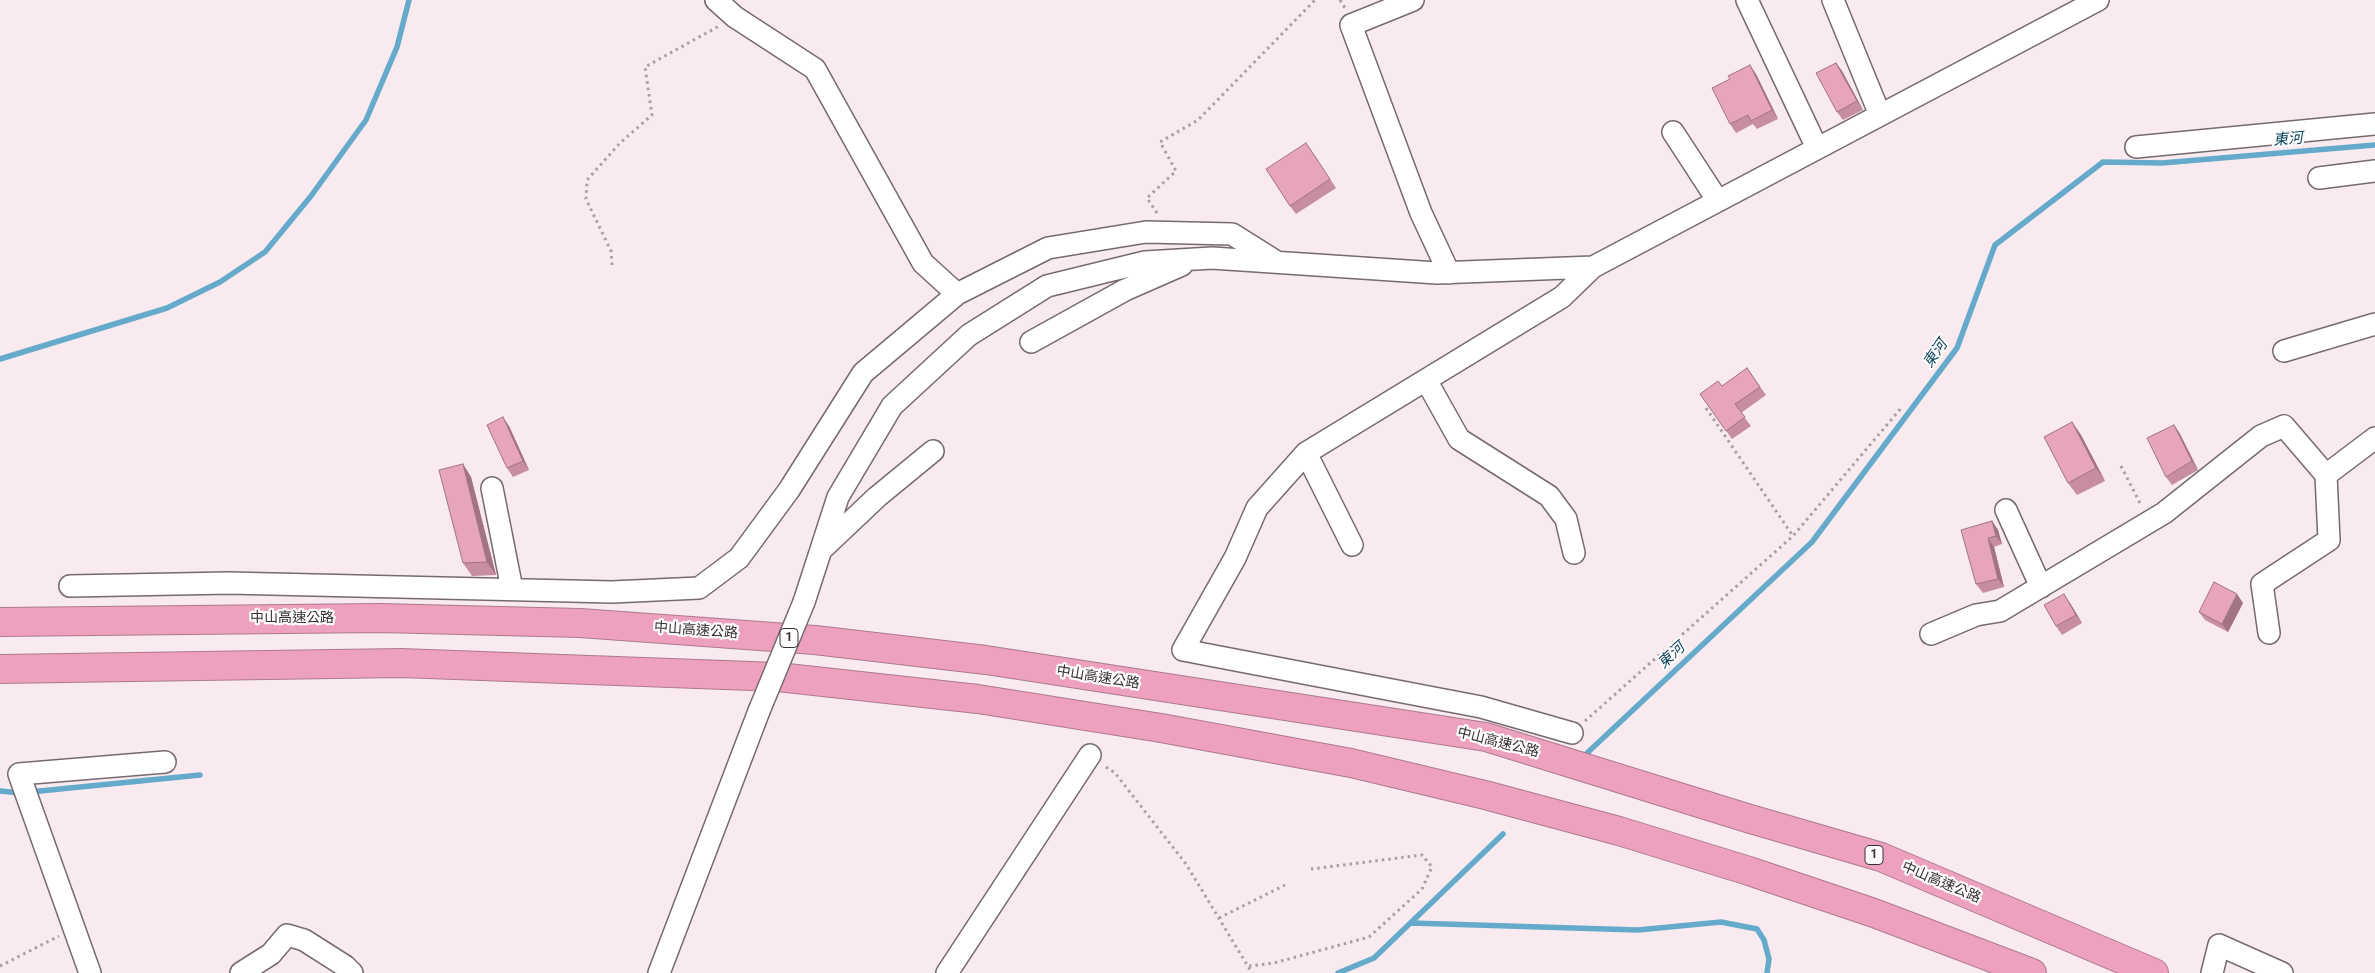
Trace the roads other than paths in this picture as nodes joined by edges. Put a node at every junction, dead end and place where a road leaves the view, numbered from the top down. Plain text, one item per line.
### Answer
1 (716, 0) edge
2 (1413, 0) edge
3 (1747, 0) edge
4 (1832, 0) edge
5 (2098, 0) edge
6 (1880, 115) junction
7 (2375, 124) edge
8 (1673, 132) dead end
9 (2136, 147) dead end
10 (1817, 148) junction
11 (2375, 171) edge
12 (2319, 178) dead end
13 (1718, 201) junction
14 (1195, 259) junction
15 (1278, 262) junction
16 (1593, 267) junction
17 (1449, 273) junction
18 (957, 294) junction
19 (2375, 324) edge
20 (1031, 342) dead end
21 (2284, 351) dead end
22 (1426, 380) junction
23 (2375, 438) edge
24 (933, 451) dead end
25 (1306, 453) junction
26 (2326, 475) junction
27 (492, 488) dead end
28 (2006, 510) dead end
29 (1352, 545) dead end
30 (821, 550) junction
31 (1574, 554) dead end
32 (70, 586) dead end
33 (2041, 587) junction
34 (512, 589) junction
35 (0, 622) edge
36 (2268, 632) dead end
37 (1931, 634) dead end
38 (0, 669) edge
39 (1572, 733) road end
40 (1090, 755) road end
41 (165, 762) dead end
42 (90, 973) edge
43 (241, 973) edge
44 (352, 973) edge
45 (659, 973) edge
46 (947, 973) edge
47 (2032, 973) edge
48 (2154, 973) edge
49 (2212, 973) edge
50 (2282, 973) edge

1 - 18 street
2 - 17 street
3 - 10 street
4 - 6 street
5 - 6 street
6 - 10 street
7 - 9 street
8 - 13 street
10 - 13 street
11 - 12 street
13 - 16 street
14 - 15 street
14 - 20 street
14 - 30 street
15 - 17 street
15 - 18 street
16 - 17 street
16 - 22 street
18 - 34 street
19 - 21 street
22 - 25 street
22 - 31 street
23 - 26 street
24 - 30 street
25 - 29 street
25 - 39 street
26 - 33 street
26 - 36 street
27 - 34 street
28 - 33 street
30 - 45 street, bridge
32 - 34 street
33 - 37 street
35 - 48 highway, 中山高速公路 / 1
38 - 47 highway
40 - 46 street
41 - 42 street
43 - 44 street
49 - 50 street

